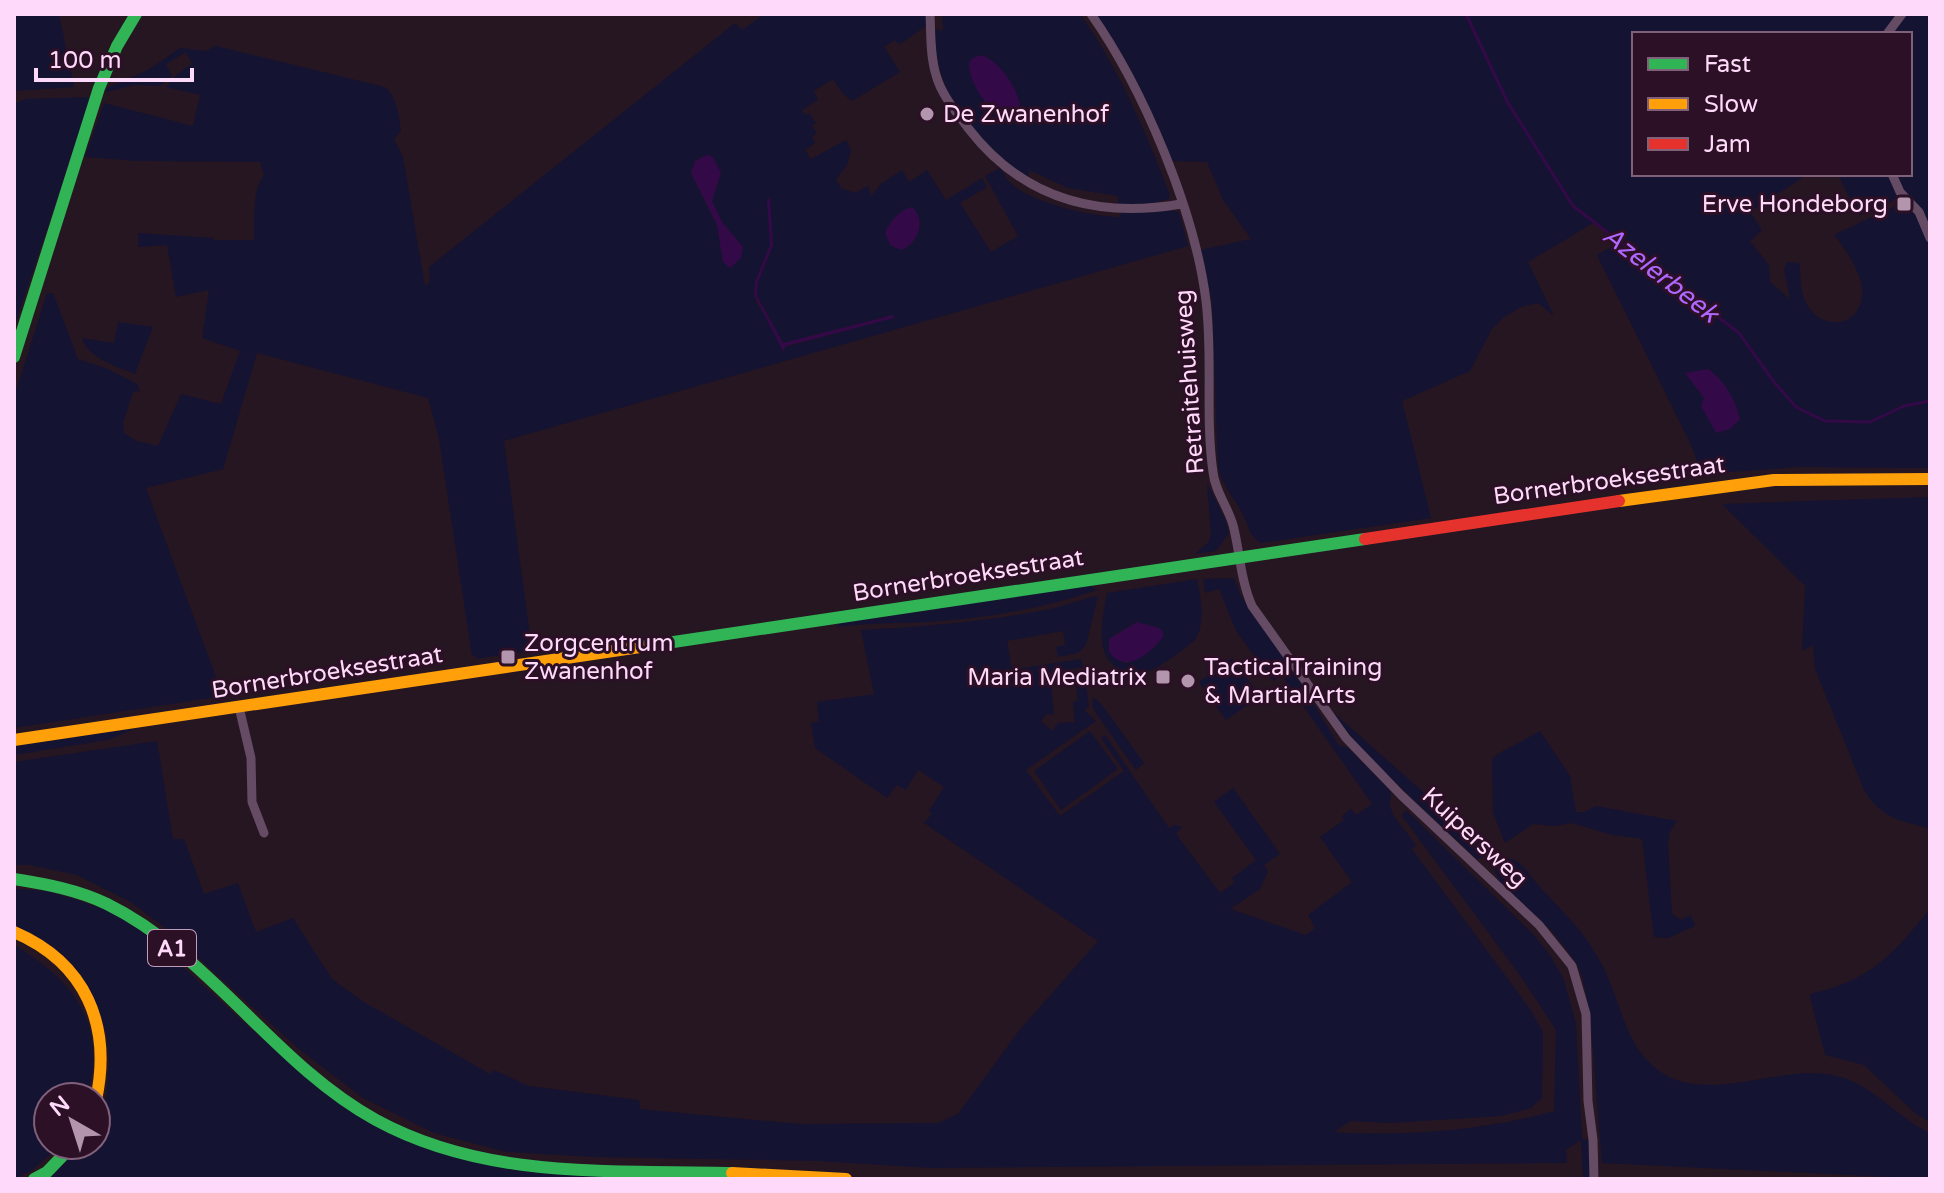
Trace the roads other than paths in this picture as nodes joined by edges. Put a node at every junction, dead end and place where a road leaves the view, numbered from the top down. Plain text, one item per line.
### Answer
1 (136, 14) edge
2 (930, 14) edge
3 (1091, 14) edge
4 (1902, 14) edge
5 (1888, 32) edge
6 (1893, 176) edge
7 (1181, 204) junction
8 (1930, 238) edge
9 (14, 357) edge
10 (1930, 479) edge
11 (1239, 557) junction
12 (239, 707) junction
13 (14, 740) edge
14 (264, 833) dead end
15 (14, 879) edge
16 (14, 932) edge
17 (101, 1081) edge
18 (58, 1161) edge
19 (34, 1179) edge
20 (846, 1179) edge
21 (1594, 1179) edge

1 - 9 main road
2 - 7 street
3 - 7 street, Retraitehuisweg
4 - 5 street
6 - 8 street
7 - 11 street, Retraitehuisweg
10 - 11 main road, Bornerbroeksestraat
11 - 12 main road, Bornerbroeksestraat
11 - 21 street, Kuipersweg
12 - 13 main road, Bornerbroeksestraat
12 - 14 street
15 - 20 main road, A1
16 - 17 main road
18 - 19 main road

